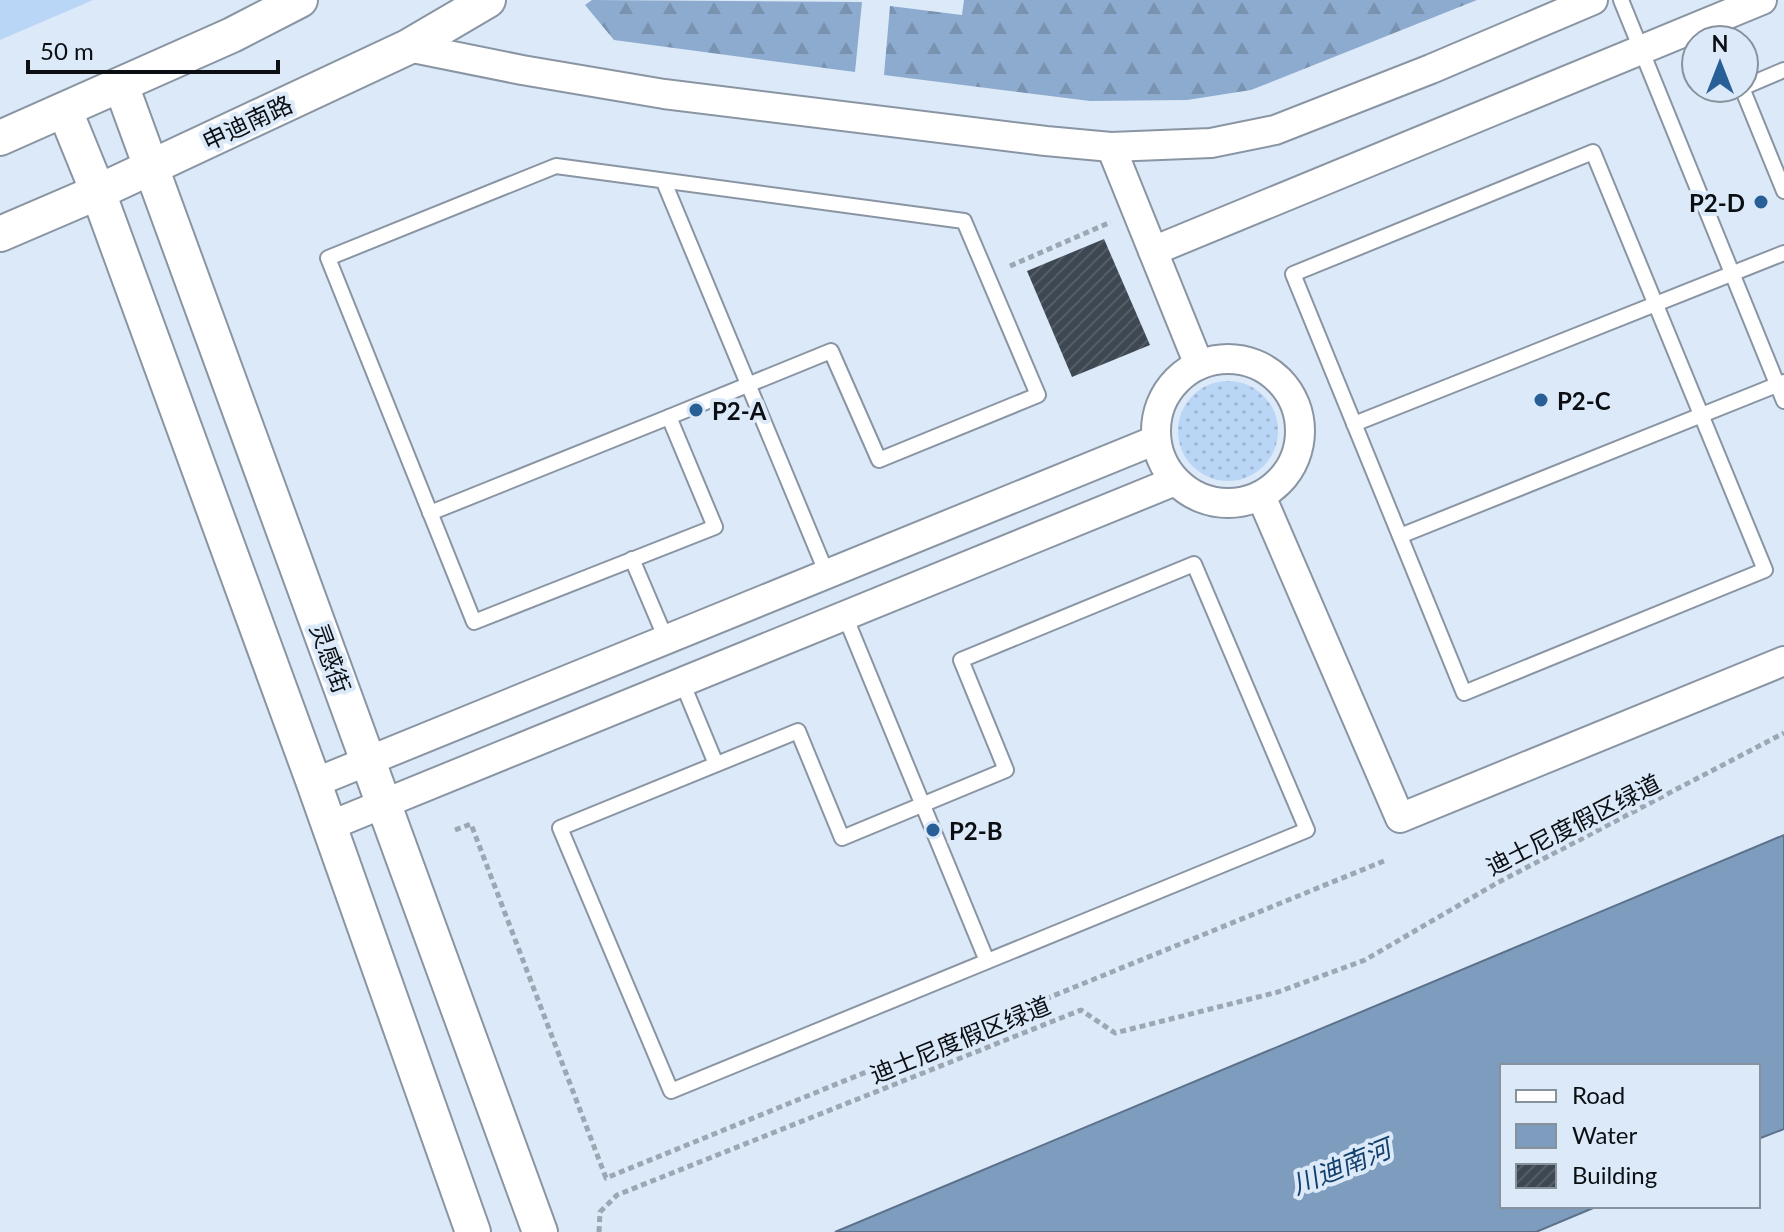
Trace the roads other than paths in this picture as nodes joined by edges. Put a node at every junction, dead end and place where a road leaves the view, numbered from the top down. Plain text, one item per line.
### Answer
1 (300, 0) edge
2 (488, 0) edge
3 (1593, 0) edge
4 (1621, 0) edge
5 (1762, 0) edge
6 (408, 47) junction
7 (1641, 50) junction
8 (1784, 70) edge
9 (1760, 80) edge
10 (121, 85) junction
11 (1750, 104) edge
12 (65, 111) junction
13 (0, 138) edge
14 (1111, 147) junction
15 (152, 167) junction
16 (664, 182) junction
17 (1784, 191) edge
18 (98, 192) junction
19 (0, 234) edge
20 (1153, 251) junction
21 (1784, 253) edge
22 (1732, 273) junction
23 (1656, 304) junction
24 (1199, 365) junction
25 (749, 383) junction
26 (1781, 383) edge
27 (1784, 401) edge
28 (1701, 416) junction
29 (669, 417) junction
30 (1354, 424) junction
31 (1156, 440) junction
32 (1175, 481) junction
33 (1261, 496) junction
34 (430, 513) junction
35 (1400, 536) junction
36 (632, 559) junction
37 (827, 574) junction
38 (845, 616) junction
39 (666, 639) junction
40 (1784, 661) edge
41 (682, 682) junction
42 (368, 761) junction
43 (716, 764) junction
44 (314, 783) junction
45 (384, 804) junction
46 (923, 804) junction
47 (329, 826) junction
48 (987, 961) junction
49 (473, 1232) edge
50 (540, 1232) edge

1 - 10 street
2 - 6 street, 申迪南路
3 - 14 street
4 - 7 lane
5 - 7 street
6 - 14 street
6 - 15 street, 申迪南路
7 - 20 street
7 - 22 lane
8 - 9 lane
10 - 12 street
10 - 15 street, 灵感街
11 - 17 lane
12 - 13 street
12 - 18 street
14 - 20 street
15 - 18 street, 申迪南路
15 - 42 street, 灵感街
16 - 25 lane
16 - 25 lane
16 - 34 lane
18 - 19 street, 申迪南路
18 - 44 street
20 - 24 street
21 - 22 lane
22 - 23 lane
22 - 26 lane
23 - 28 lane
23 - 30 lane
23 - 30 lane
24 - 31 street
24 - 33 street
25 - 29 lane
25 - 37 lane
26 - 27 lane
26 - 28 lane
28 - 35 lane
28 - 35 lane
29 - 34 lane
29 - 36 lane
30 - 35 lane
31 - 32 street
31 - 37 street
32 - 33 street
32 - 38 street
33 - 40 street
34 - 36 lane
36 - 39 lane
37 - 39 street
38 - 41 street
38 - 46 lane
39 - 42 street
41 - 43 lane
41 - 45 street
42 - 44 street
42 - 45 street, 灵感街
43 - 46 lane
43 - 48 lane
44 - 47 street
45 - 47 street
45 - 50 street, 灵感街
46 - 48 lane
46 - 48 lane
47 - 49 street

